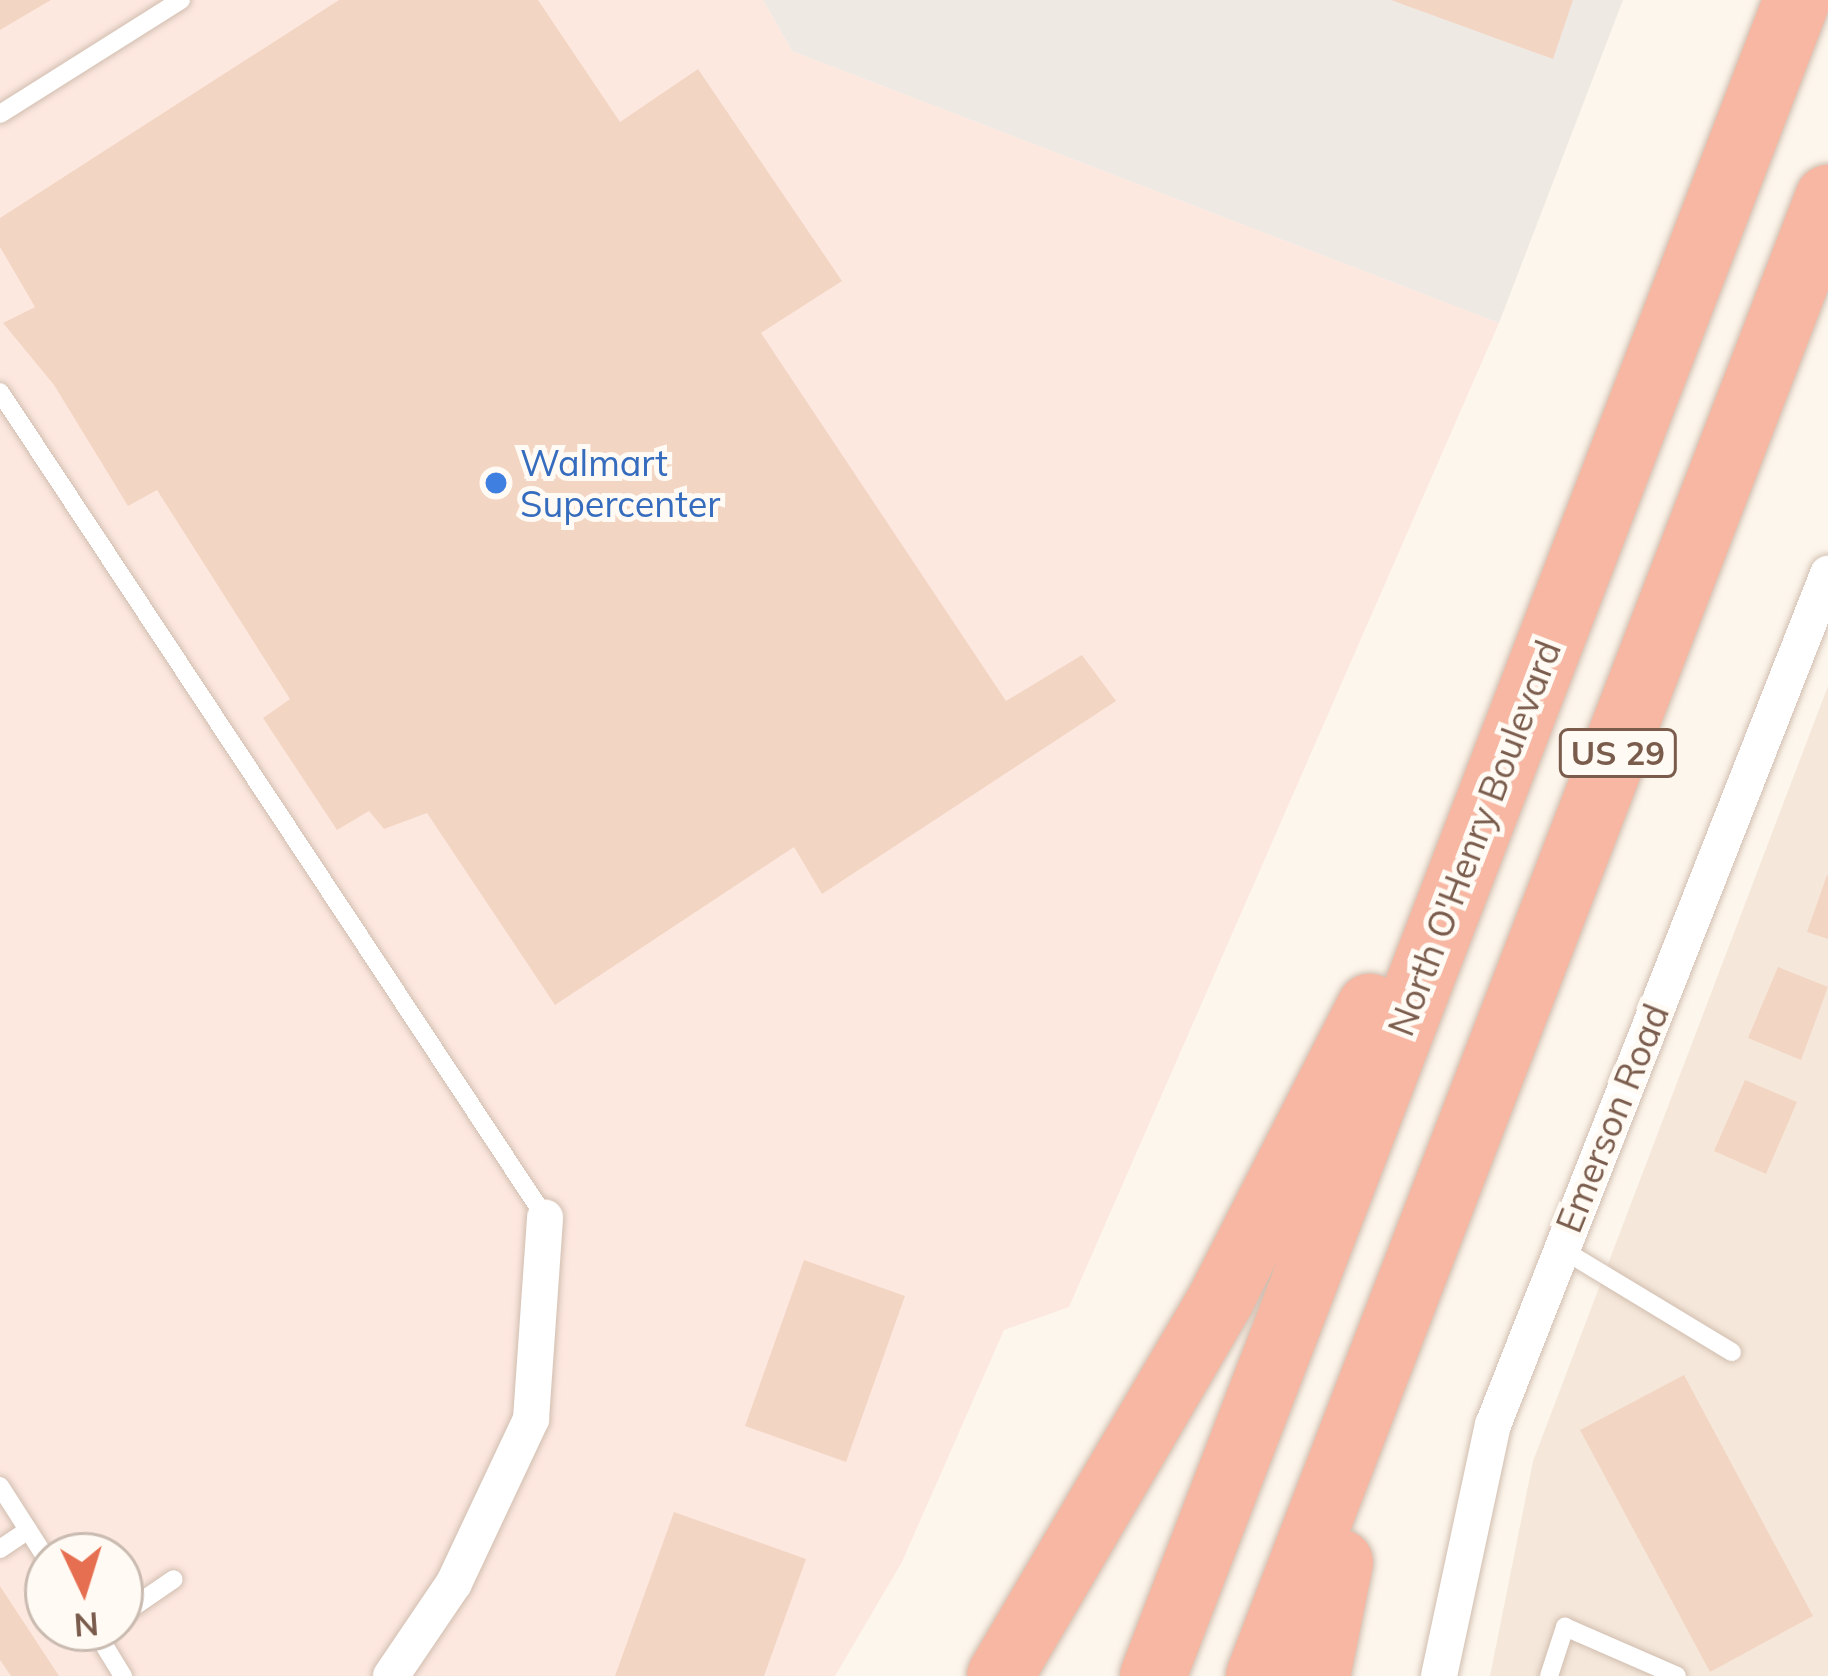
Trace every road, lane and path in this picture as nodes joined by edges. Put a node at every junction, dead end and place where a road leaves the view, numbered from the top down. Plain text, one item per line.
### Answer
1 (181, 0) edge
2 (1798, 0) edge
3 (0, 114) edge
4 (1828, 198) edge
5 (0, 392) edge
6 (1828, 574) edge
7 (1553, 631) junction
8 (545, 1217) joint
9 (1560, 1248) junction
10 (1407, 1308) junction
11 (1732, 1352) dead end
12 (0, 1486) edge
13 (28, 1530) joint
14 (0, 1549) edge
15 (174, 1579) dead end
16 (144, 1600) edge
17 (1443, 1675) edge
18 (391, 1676) edge
19 (1000, 1676) edge
20 (1153, 1676) edge
21 (1259, 1676) edge
22 (1317, 1676) edge
23 (1549, 1676) edge
24 (1677, 1676) edge

1 - 3 lane
2 - 7 highway, North O'Henry Boulevard / US 29
4 - 10 highway, US 29
5 - 8 lane
6 - 9 street, Emerson Road
7 - 19 highway
7 - 20 highway, North O'Henry Boulevard / US 29
8 - 18 street
9 - 11 lane
9 - 17 street, Emerson Road
10 - 21 highway, US 29
10 - 22 highway
12 - 13 lane
13 - 14 lane
15 - 16 lane
23 - 24 lane

